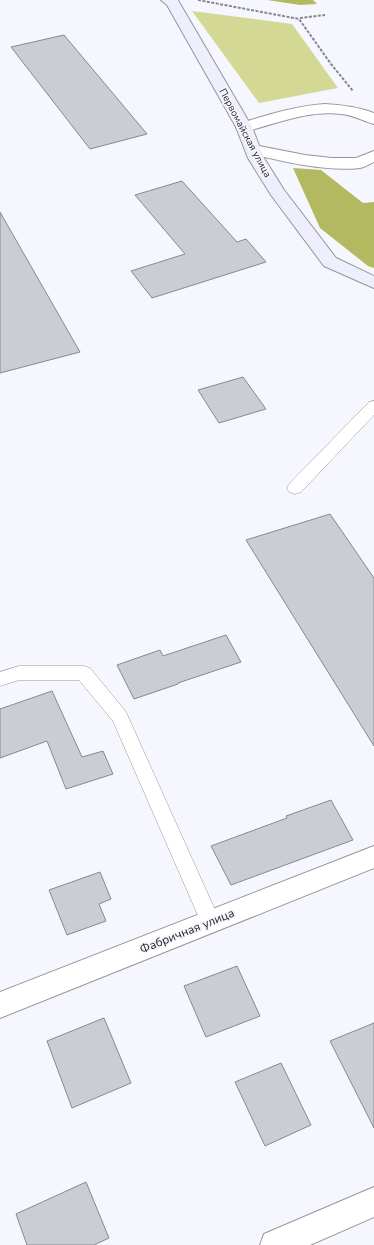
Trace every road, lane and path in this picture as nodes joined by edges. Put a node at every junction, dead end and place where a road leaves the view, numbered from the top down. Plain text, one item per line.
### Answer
1 (168, 0) edge
2 (198, 0) edge
3 (325, 14) dead end
4 (299, 18) junction
5 (369, 117) edge
6 (244, 127) junction
7 (254, 150) junction
8 (374, 156) edge
9 (374, 283) edge
10 (374, 406) edge
11 (295, 488) dead end
12 (0, 679) edge
13 (374, 857) edge
14 (210, 921) junction
15 (0, 1005) edge
16 (374, 1202) edge
17 (275, 1245) edge

1 - 6 street, Первомайская улица
2 - 4 path
3 - 4 path
4 - 5 path
5 - 6 street
6 - 7 street, Первомайская улица
7 - 8 street
7 - 9 street, Первомайская улица
10 - 11 lane
12 - 14 lane
13 - 14 street, Фабричная улица
14 - 15 street, Фабричная улица
16 - 17 street

